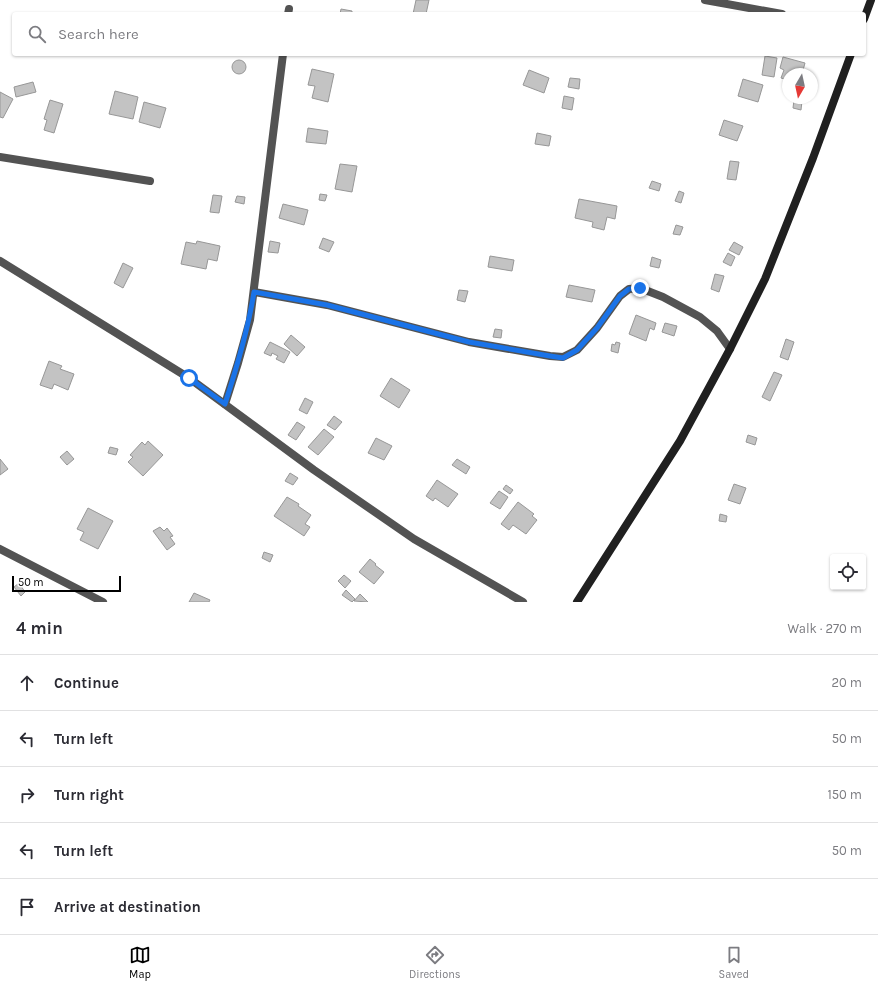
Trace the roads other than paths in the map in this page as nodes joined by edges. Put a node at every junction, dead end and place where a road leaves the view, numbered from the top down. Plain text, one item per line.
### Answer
1 (705, 0) edge
2 (871, 0) edge
3 (771, 12) edge
4 (866, 14) edge
5 (284, 56) edge
6 (850, 56) edge
7 (0, 157) edge
8 (150, 181) dead end
9 (0, 260) edge
10 (254, 292) junction
11 (730, 349) junction
12 (225, 404) junction
13 (0, 549) edge
14 (103, 602) edge
15 (523, 602) edge
16 (577, 602) edge

1 - 3 street
2 - 4 street
5 - 10 street
6 - 11 street
7 - 8 street
9 - 12 street
10 - 11 street
10 - 12 street
11 - 16 street
12 - 15 street
13 - 14 street

